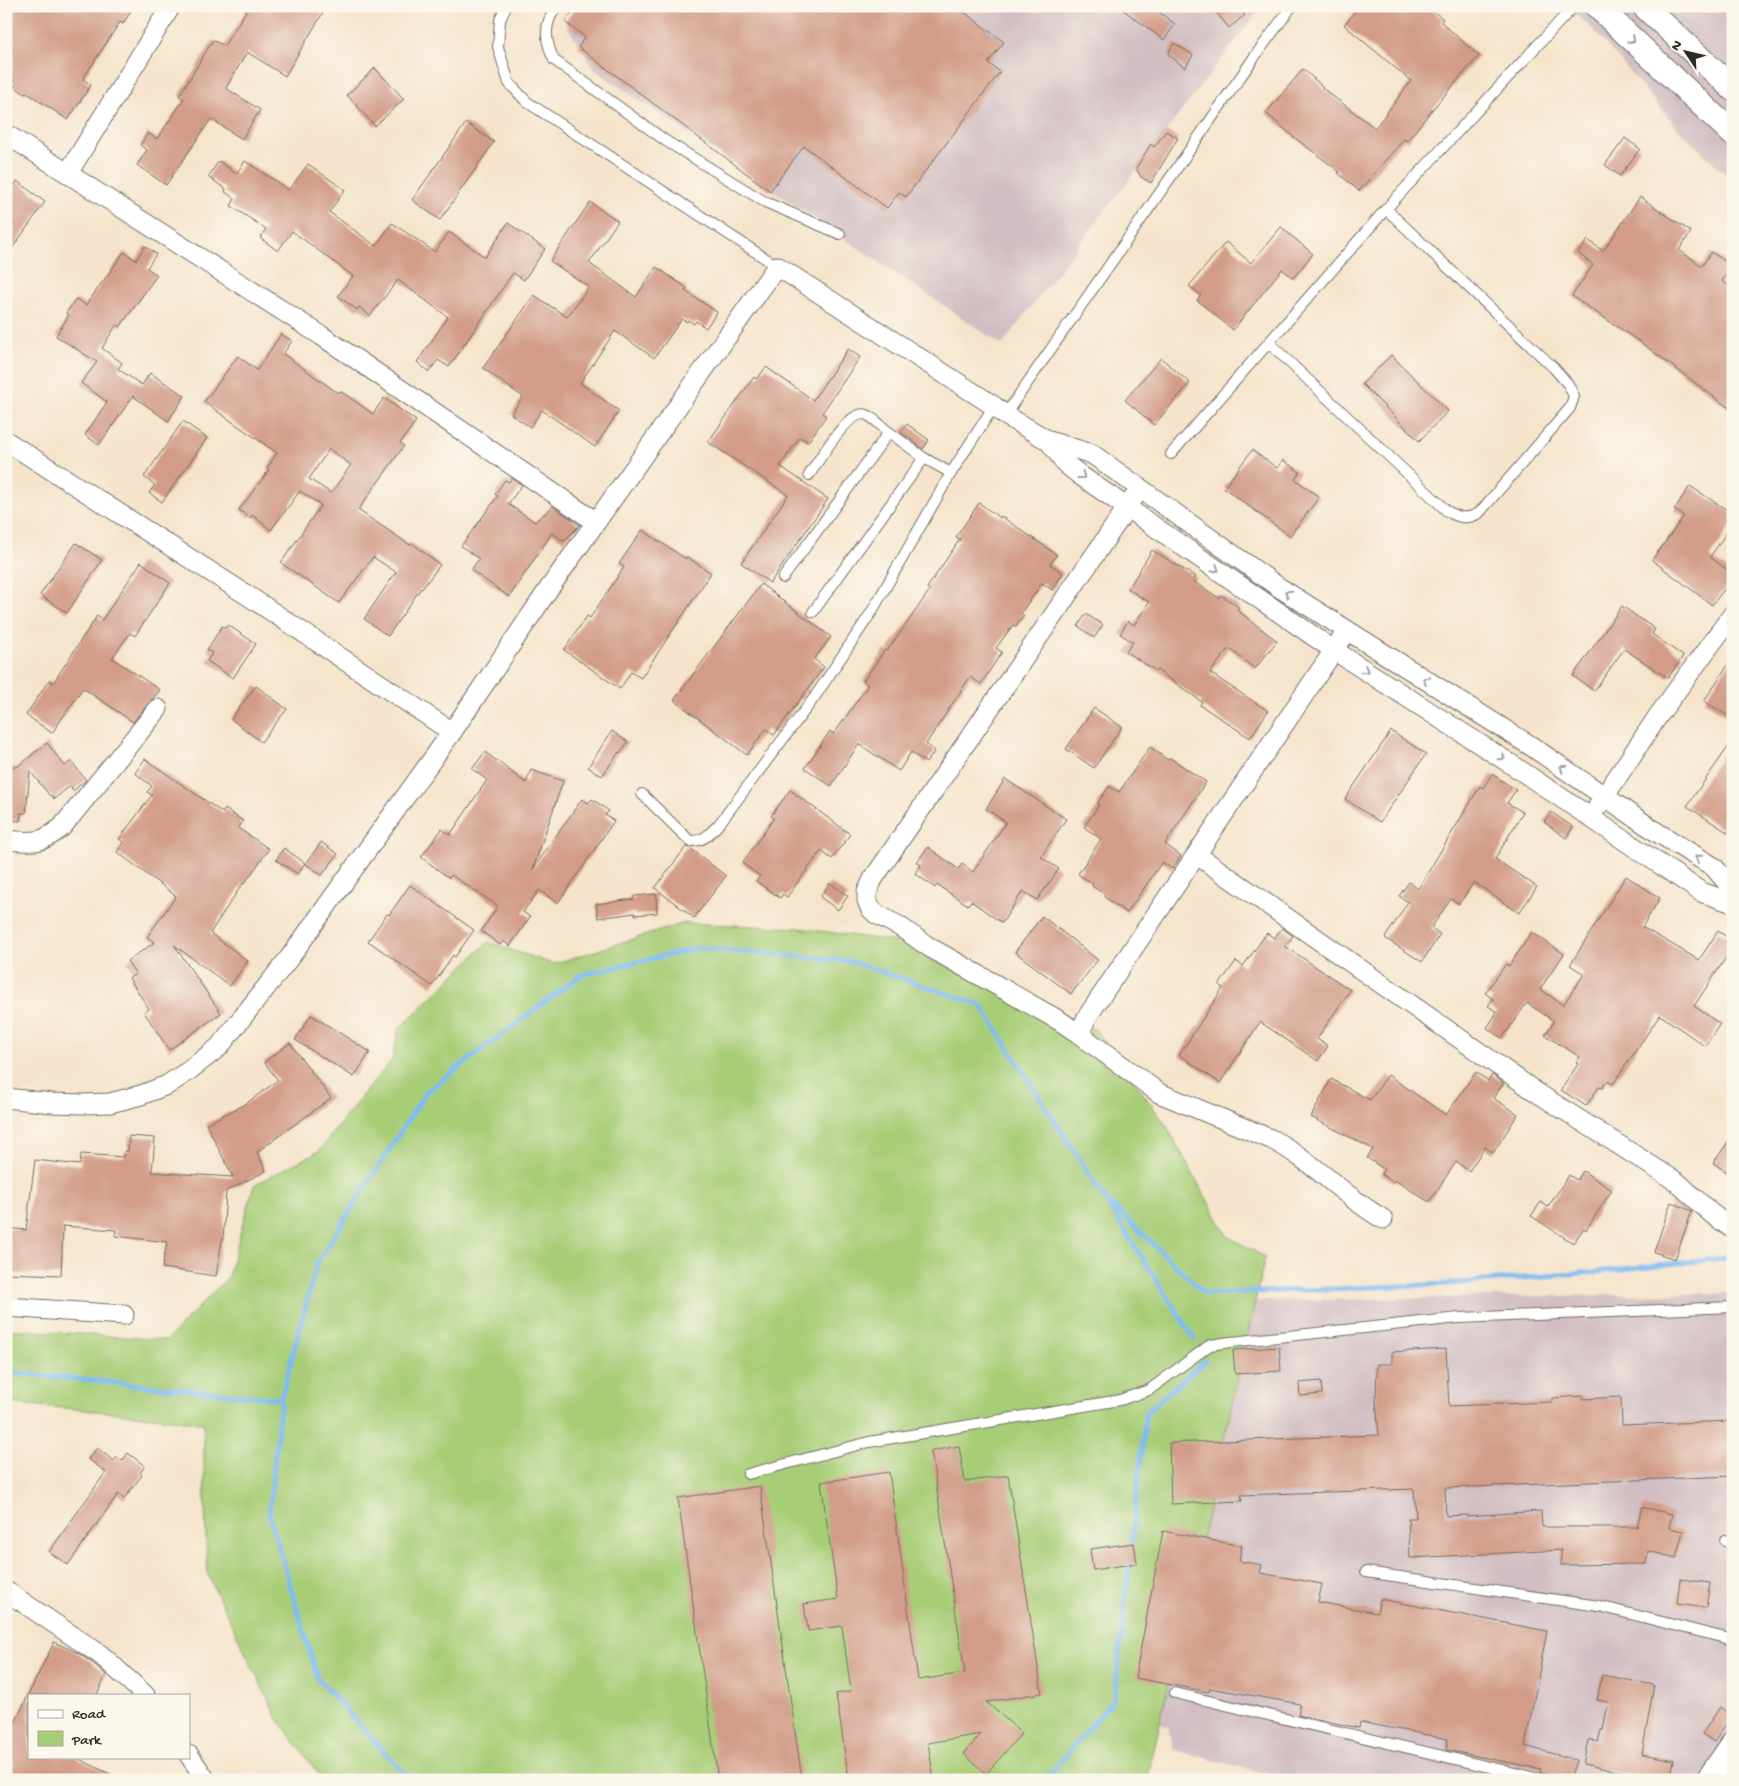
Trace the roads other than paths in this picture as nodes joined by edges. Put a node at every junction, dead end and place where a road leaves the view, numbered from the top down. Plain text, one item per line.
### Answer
1 (171, 6) edge
2 (506, 6) edge
3 (556, 6) edge
4 (1292, 6) edge
5 (1574, 6) edge
6 (1597, 6) edge
7 (1644, 6) edge
8 (1733, 89) edge
9 (6, 134) edge
10 (1733, 134) edge
11 (68, 173) junction
12 (1386, 208) junction
13 (840, 234) dead end
14 (777, 266) junction
15 (1269, 343) junction
16 (999, 410) junction
17 (889, 432) junction
18 (6, 441) edge
19 (1049, 441) junction
20 (1170, 454) dead end
21 (924, 458) junction
22 (951, 473) junction
23 (809, 475) dead end
24 (1140, 488) junction
25 (1128, 507) junction
26 (596, 522) junction
27 (783, 578) dead end
28 (813, 612) dead end
29 (1733, 614) edge
30 (1347, 631) junction
31 (1334, 651) junction
32 (158, 709) dead end
33 (452, 732) junction
34 (642, 794) dead end
35 (1604, 797) junction
36 (1590, 818) junction
37 (6, 840) edge
38 (1197, 855) junction
39 (1733, 890) edge
40 (1733, 903) edge
41 (1079, 1034) junction
42 (6, 1098) edge
43 (1383, 1219) dead end
44 (1733, 1229) edge
45 (6, 1307) edge
46 (1733, 1307) edge
47 (124, 1315) dead end
48 (748, 1474) dead end
49 (1366, 1572) dead end
50 (6, 1591) edge
51 (1733, 1640) edge
52 (1175, 1693) dead end
53 (144, 1694) edge
54 (1733, 1744) edge
55 (190, 1756) edge
56 (206, 1780) edge
57 (1544, 1780) edge
58 (1708, 1780) edge

1 - 11 street
2 - 14 lane
3 - 13 lane
4 - 16 lane
5 - 12 lane
6 -> 10 street
7 - 8 street
9 - 11 street
11 - 26 street
12 - 15 lane
12 - 15 lane
14 - 16 street
14 - 26 street
15 - 20 lane
16 - 19 street
16 - 22 lane
17 - 21 lane
17 - 23 lane
17 - 27 lane
18 - 33 street
19 - 24 street
19 -> 25 street
21 - 22 lane
21 - 28 lane
22 - 34 lane
24 - 25 street
30 -> 24 street
25 -> 31 street
25 - 41 street
26 - 33 street
29 - 35 street
30 - 31 street
35 -> 30 street
31 -> 36 street
31 - 38 street
32 - 37 street
33 - 42 street
35 - 36 street
39 -> 35 street
36 - 40 street
38 - 41 street
38 - 44 street
41 - 43 street
45 - 47 street
46 - 48 lane
49 - 51 lane
50 - 53 street
52 - 57 lane
54 - 58 street
55 - 56 street

